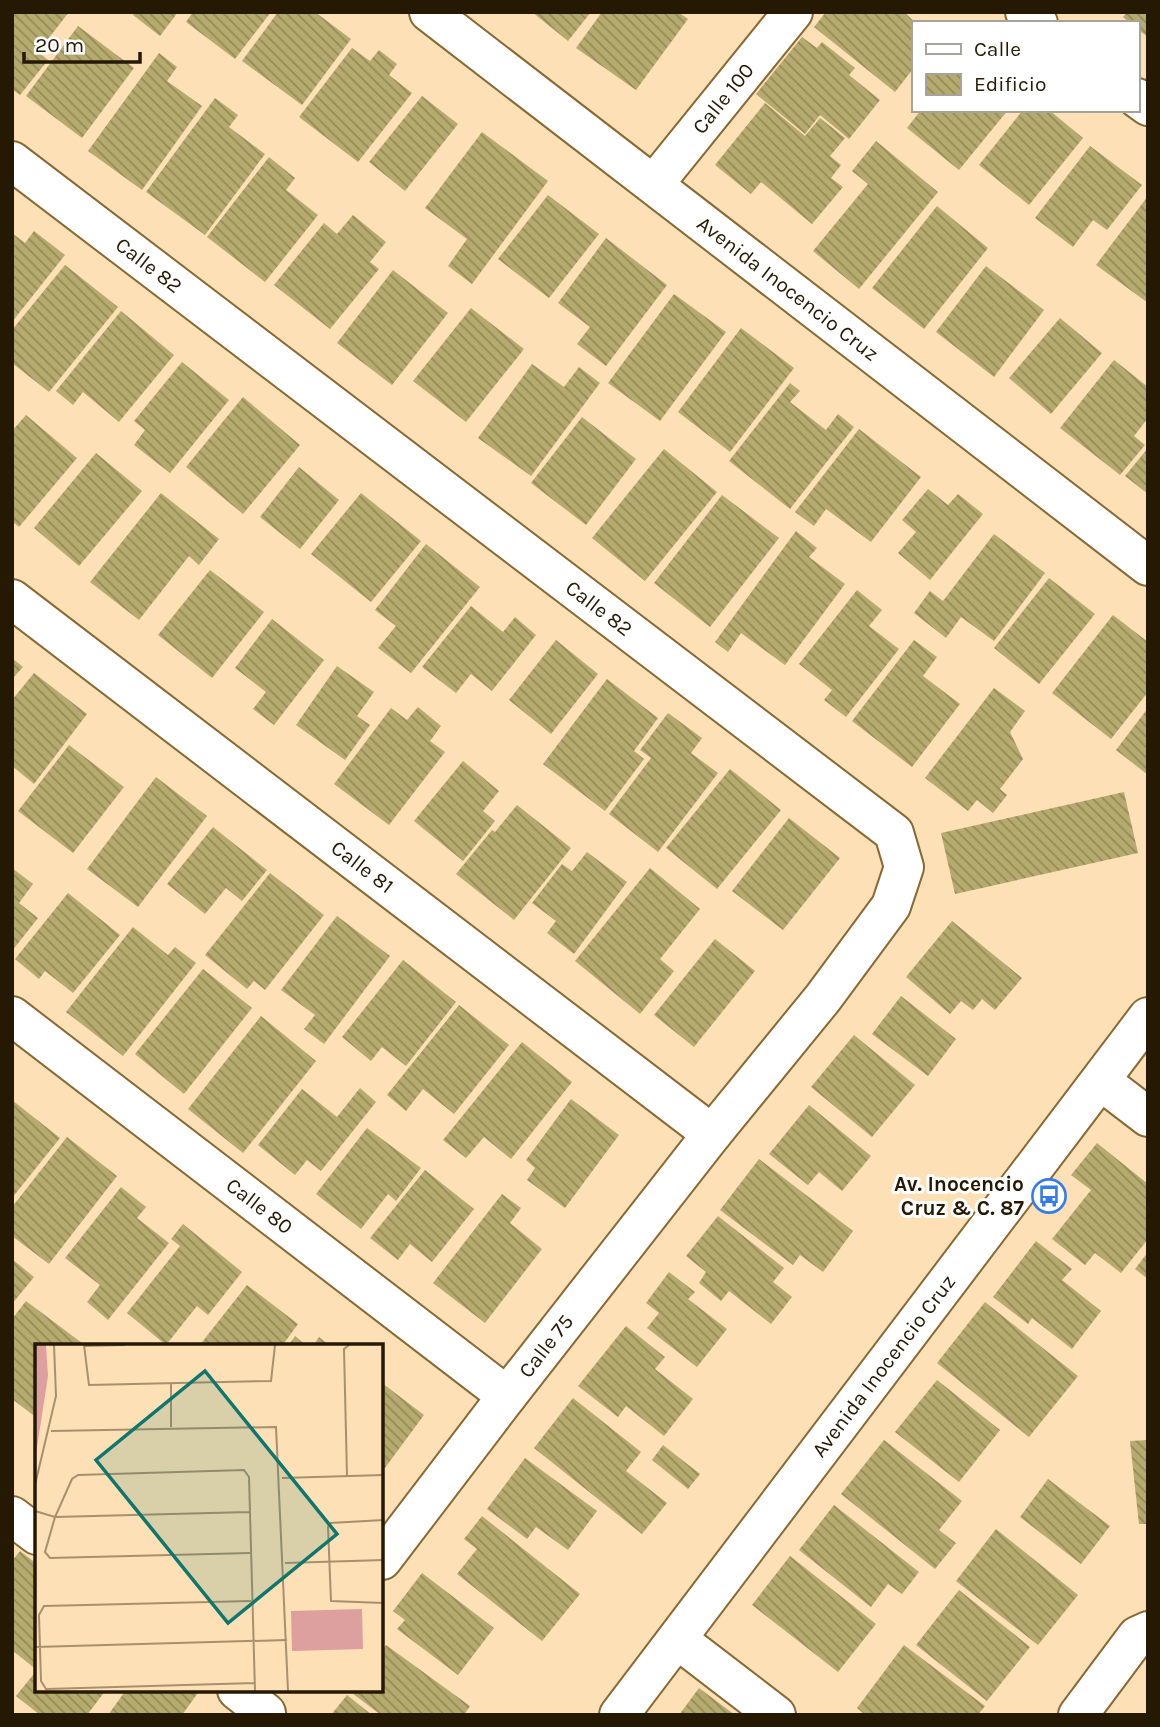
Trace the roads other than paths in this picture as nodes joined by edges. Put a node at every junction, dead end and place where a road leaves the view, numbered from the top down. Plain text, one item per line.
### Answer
1 (429, 12) edge
2 (793, 12) edge
3 (12, 161) edge
4 (654, 184) junction
5 (1148, 566) edge
6 (12, 599) edge
7 (12, 1016) edge
8 (1148, 1017) edge
9 (1101, 1081) junction
10 (1148, 1117) edge
11 (712, 1134) junction
12 (506, 1396) junction
13 (12, 1516) edge
14 (35, 1533) edge
15 (383, 1559) edge
16 (1148, 1631) edge
17 (677, 1639) junction
18 (619, 1715) edge
19 (776, 1715) edge
20 (1078, 1715) edge

1 - 4 street, Avenida Inocencio Cruz
2 - 4 street, Calle 100
3 - 11 street, Calle 82
4 - 5 street, Avenida Inocencio Cruz
6 - 11 street, Calle 81
7 - 12 street, Calle 80
8 - 9 street, Avenida Inocencio Cruz
9 - 10 street
9 - 17 street, Avenida Inocencio Cruz
11 - 12 street, Calle 75
12 - 15 street, Calle 75
13 - 14 street
16 - 20 street
17 - 18 street, Avenida Inocencio Cruz
17 - 19 street

